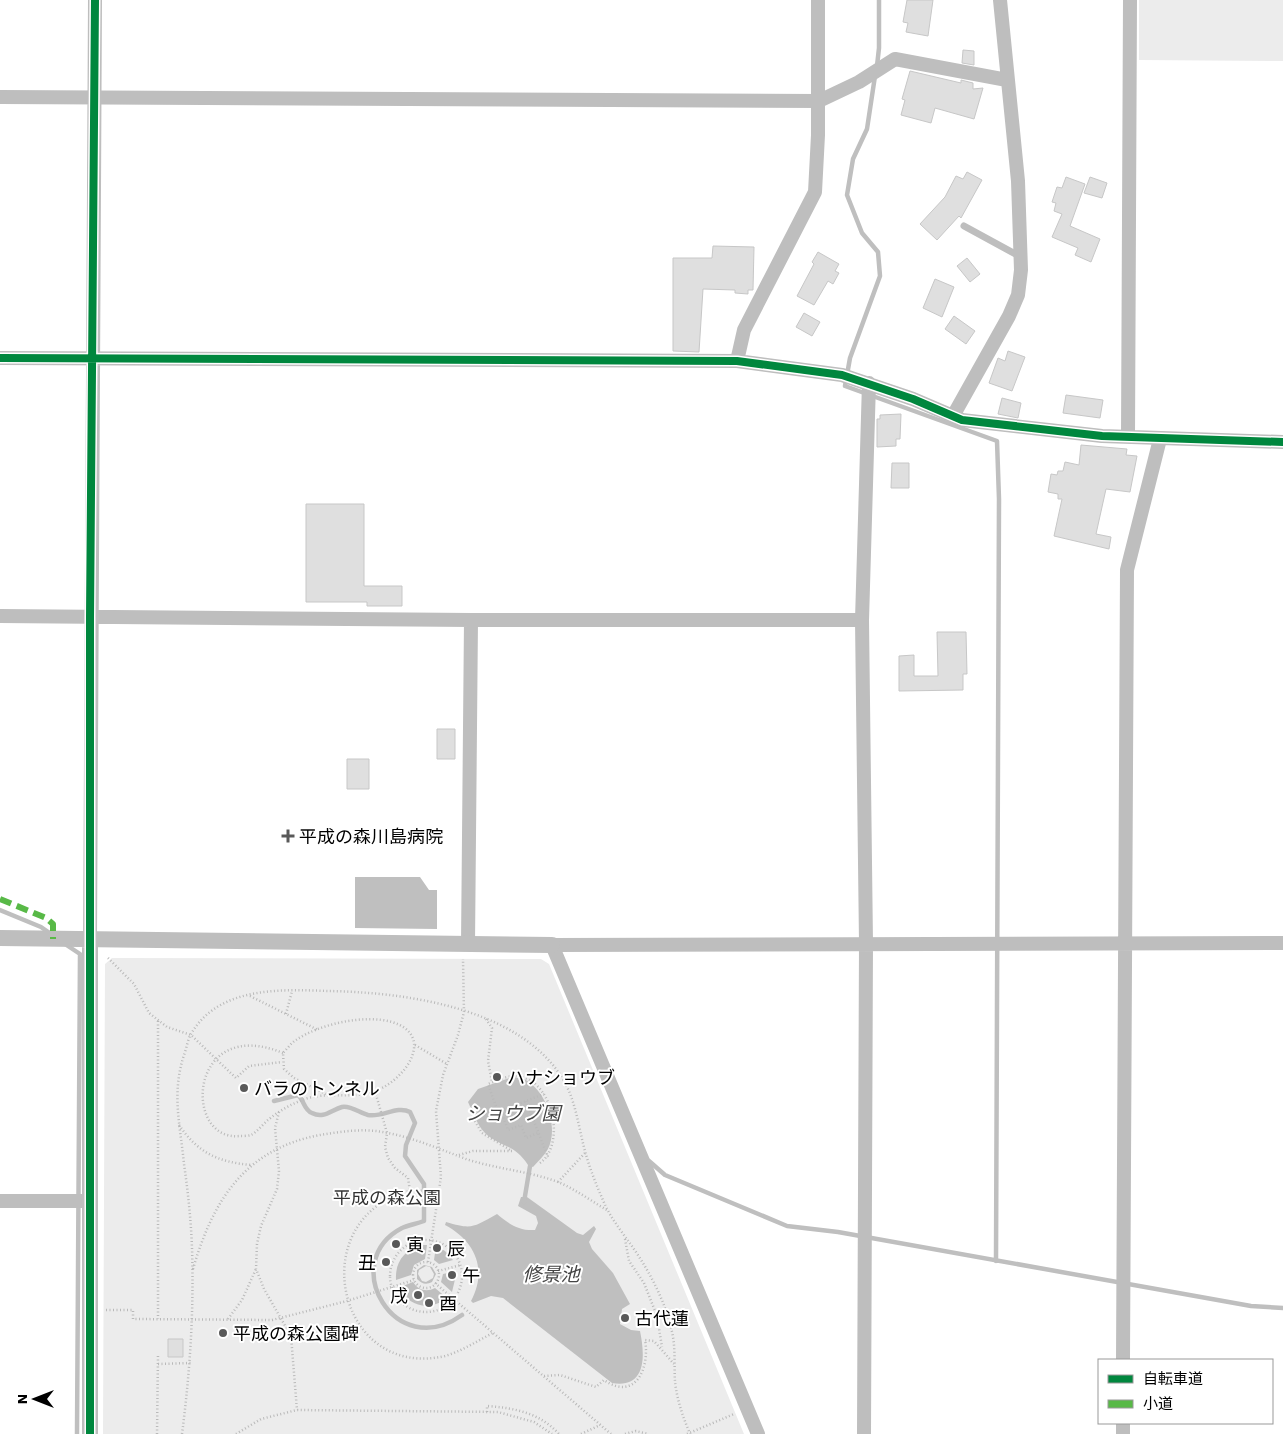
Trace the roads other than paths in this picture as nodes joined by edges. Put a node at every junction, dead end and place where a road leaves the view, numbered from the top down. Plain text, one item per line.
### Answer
1 (95, 0) edge
2 (818, 0) edge
3 (1000, 0) edge
4 (1130, 0) edge
5 (1007, 80) junction
6 (0, 97) edge
7 (95, 98) junction
8 (819, 101) junction
9 (964, 226) dead end
10 (1021, 258) junction
11 (0, 358) edge
12 (94, 358) junction
13 (738, 361) junction
14 (869, 383) junction
15 (953, 416) junction
16 (1128, 437) junction
17 (1160, 439) junction
18 (1283, 442) edge
19 (0, 616) edge
20 (90, 617) junction
21 (471, 620) junction
22 (862, 620) junction
23 (0, 938) edge
24 (90, 939) junction
25 (1126, 942) junction
26 (866, 943) junction
27 (1283, 943) edge
28 (552, 945) junction
29 (465, 949) junction
30 (0, 1201) edge
31 (90, 1201) junction
32 (1123, 1359) edge
33 (90, 1434) edge
34 (758, 1434) edge
35 (864, 1434) edge

1 - 7 street
2 - 8 street
3 - 5 street
4 - 16 street
5 - 8 street
5 - 10 street
6 - 7 street
7 - 8 street
7 - 12 street
8 - 13 street
9 - 10 lane
10 - 15 street
11 - 12 street
12 - 13 street
12 - 20 street
13 - 14 street
14 - 15 street
14 - 22 street
15 - 16 street
16 - 17 street
17 - 18 street
17 - 25 street
19 - 20 street
20 - 21 street
20 - 24 street
21 - 22 street
21 - 29 street
22 - 26 street
23 - 24 street
24 - 29 street
24 - 31 street
25 - 26 street
25 - 27 street
25 - 32 street
26 - 28 street
26 - 35 street
28 - 29 street
28 - 34 street
30 - 31 street
31 - 33 street

